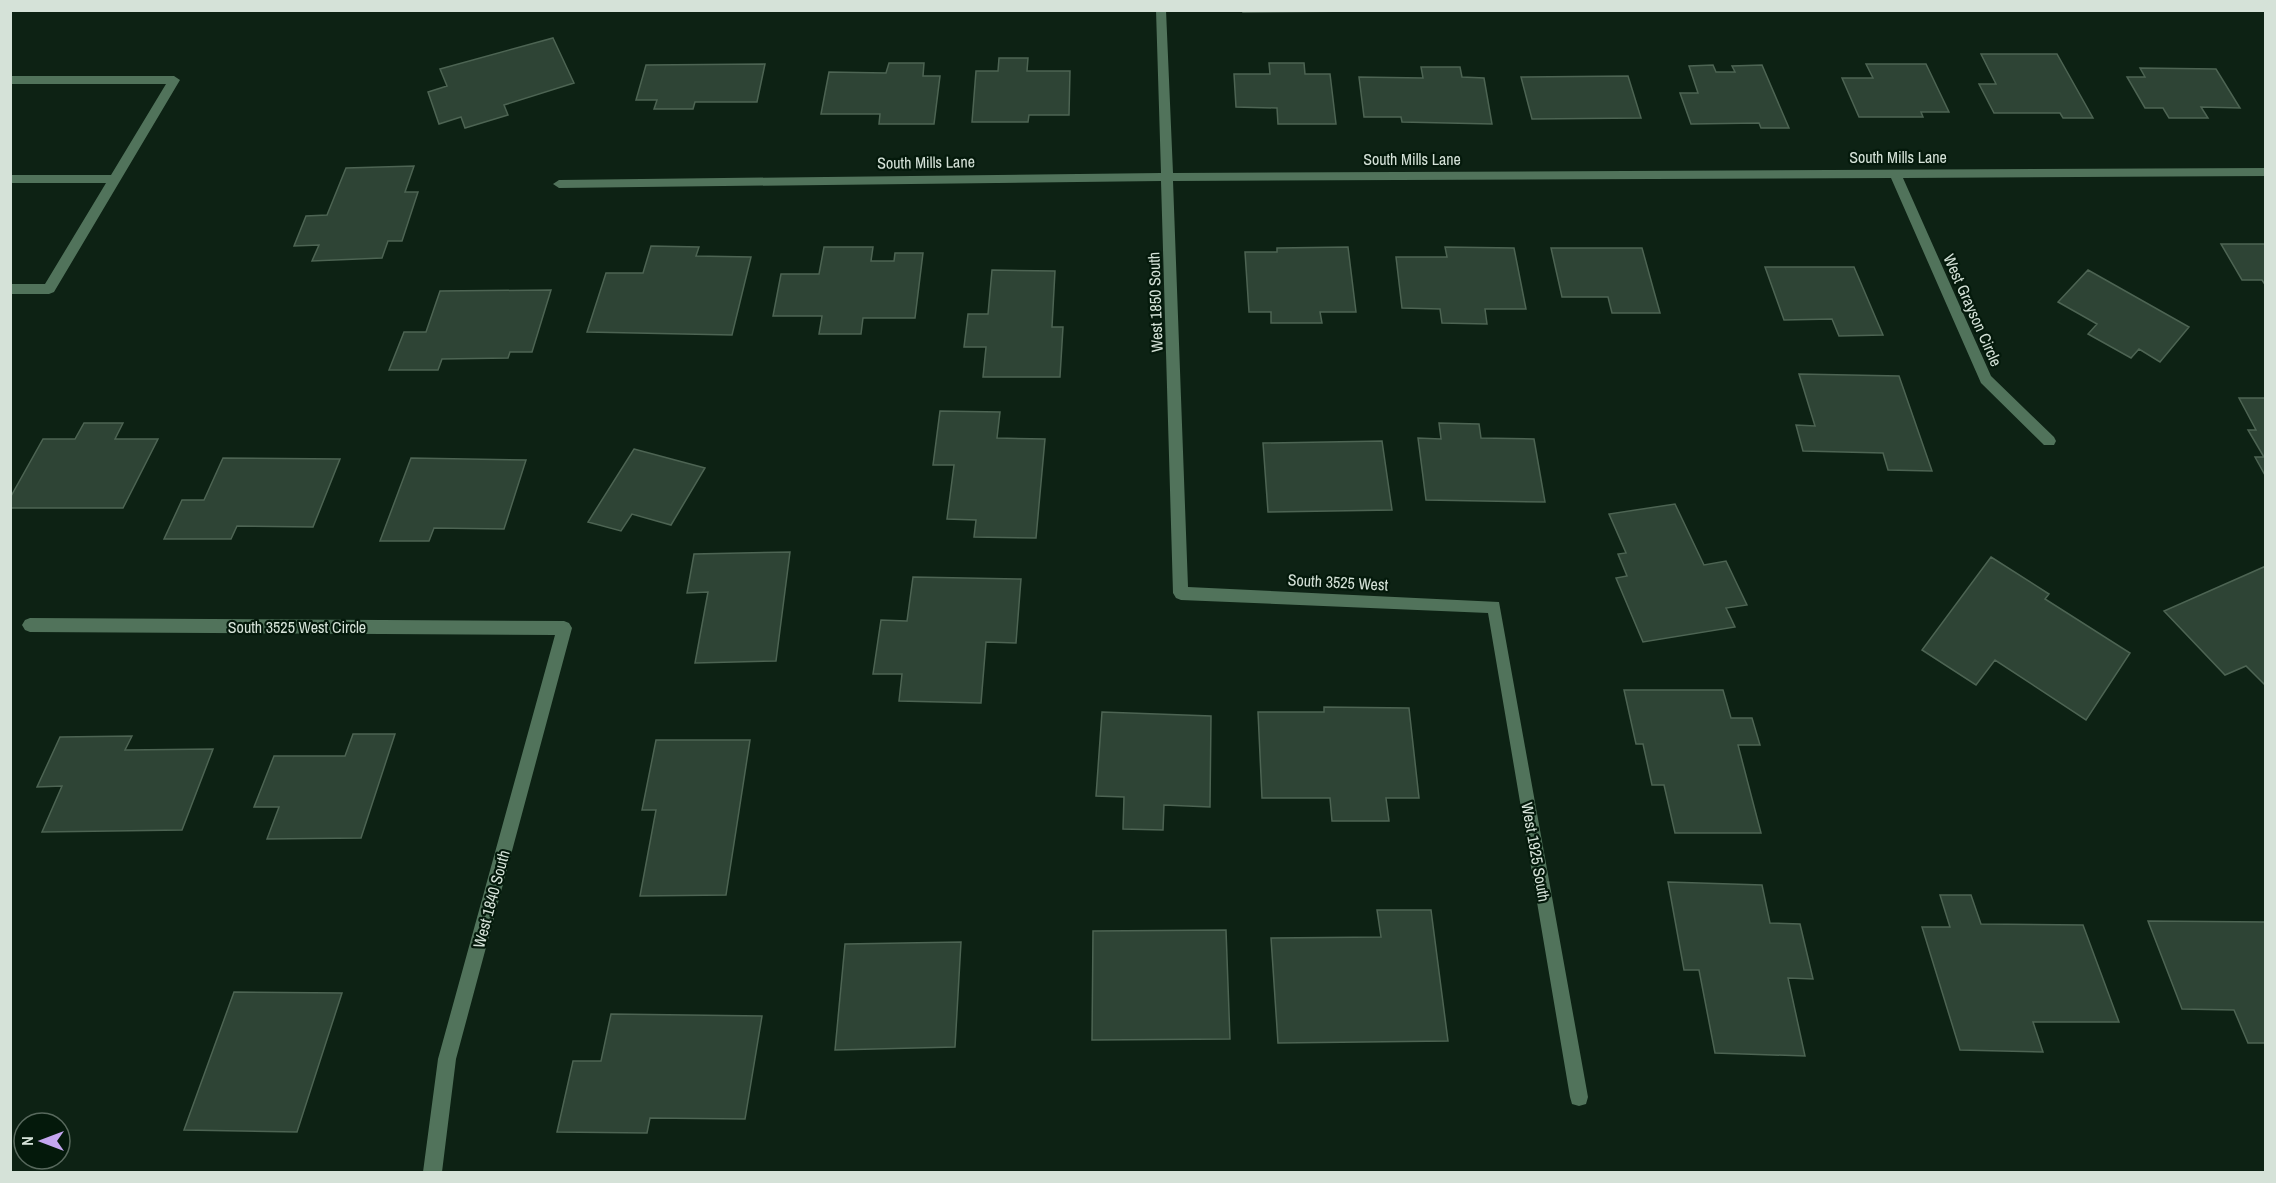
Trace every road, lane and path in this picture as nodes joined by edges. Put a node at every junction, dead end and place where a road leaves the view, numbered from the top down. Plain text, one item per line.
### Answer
1 (1161, 10) edge
2 (10, 80) edge
3 (2265, 172) edge
4 (1895, 174) junction
5 (1167, 177) junction
6 (10, 179) edge
7 (114, 179) junction
8 (559, 184) dead end
9 (10, 289) edge
10 (2049, 441) dead end
11 (1181, 592) joint
12 (1494, 607) joint
13 (30, 625) dead end
14 (564, 628) joint
15 (1579, 1097) dead end
16 (433, 1173) edge

1 - 5 street, West 1850 South
2 - 7 street
3 - 4 street, South Mills Lane
4 - 5 street, South Mills Lane
4 - 10 street, West Grayson Circle
5 - 8 street, South Mills Lane
5 - 11 street, West 1850 South
6 - 7 street
7 - 9 street
11 - 12 street, South 3525 West
12 - 15 street, West 1925 South
13 - 14 street, South 3525 West Circle
14 - 16 street, West 1840 South

